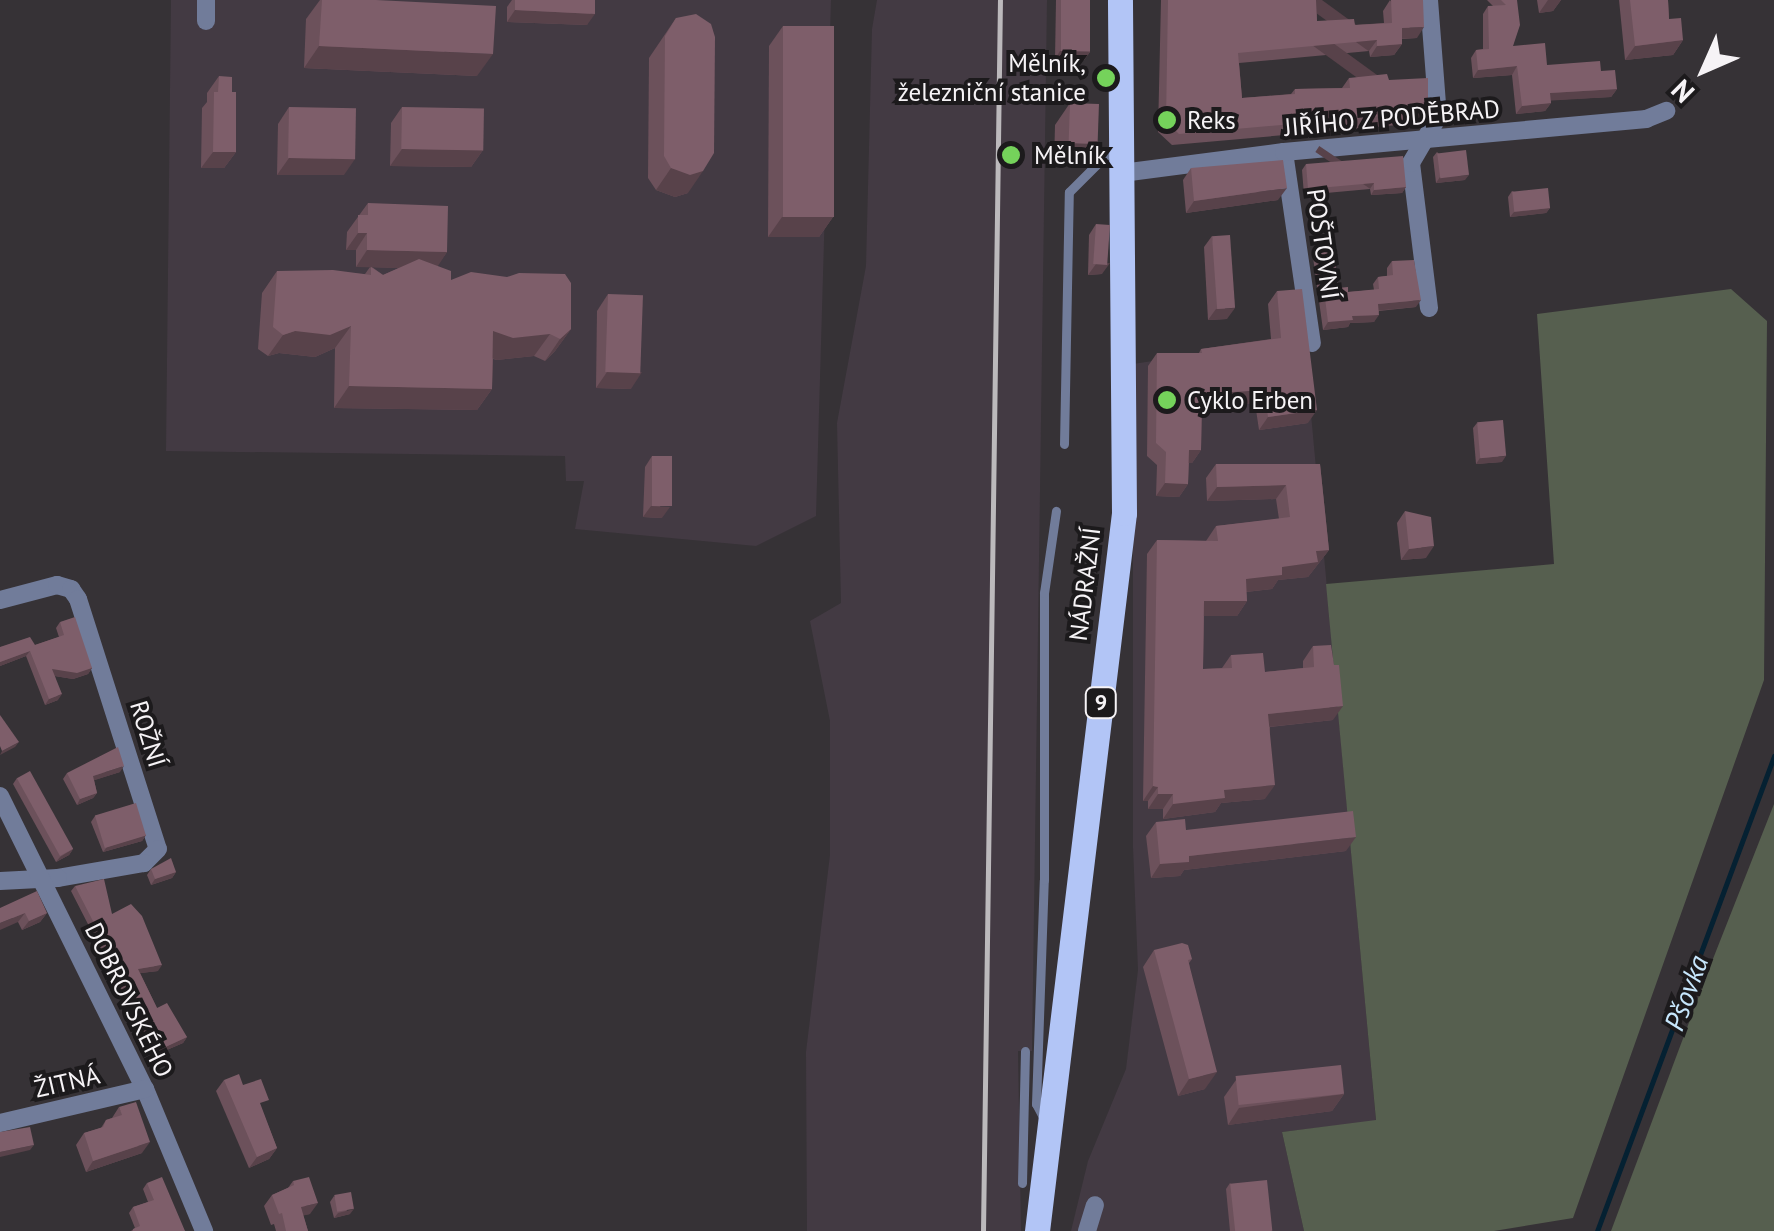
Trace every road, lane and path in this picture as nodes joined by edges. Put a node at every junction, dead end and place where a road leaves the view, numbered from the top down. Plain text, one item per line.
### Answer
1 (206, 0) edge
2 (1120, 0) edge
3 (1429, 0) edge
4 (206, 21) dead end
5 (1666, 111) dead end
6 (1121, 141) junction
7 (1424, 141) junction
8 (1284, 152) junction
9 (1122, 173) junction
10 (1429, 308) dead end
11 (1312, 344) edge
12 (1064, 444) dead end
13 (1056, 511) dead end
14 (0, 600) edge
15 (0, 796) edge
16 (42, 878) junction
17 (0, 882) edge
18 (1025, 1051) dead end
19 (145, 1089) junction
20 (0, 1123) edge
21 (1036, 1127) junction
22 (1022, 1183) dead end
23 (1094, 1204) dead end
24 (204, 1231) edge
25 (1038, 1231) edge
26 (1087, 1231) edge

1 - 4 street
2 - 6 main road, NÁDRAŽNÍ / 9
3 - 7 street
5 - 7 street, JIŘÍHO Z PODĚBRAD
6 - 9 main road, NÁDRAŽNÍ / 9
6 - 12 lane
7 - 8 street, JIŘÍHO Z PODĚBRAD
7 - 10 street
8 - 9 street, JIŘÍHO Z PODĚBRAD
8 - 11 street, POŠTOVNÍ
9 - 21 main road, NÁDRAŽNÍ / 9
13 - 21 lane
14 - 16 street, ROŽNÍ
15 - 16 street, DOBROVSKÉHO
16 - 17 street
16 - 19 street, DOBROVSKÉHO
18 - 21 lane
19 - 20 street, ŽITNÁ
19 - 24 street, DOBROVSKÉHO
21 - 22 lane
21 - 25 main road, NÁDRAŽNÍ / 9
23 - 26 street

